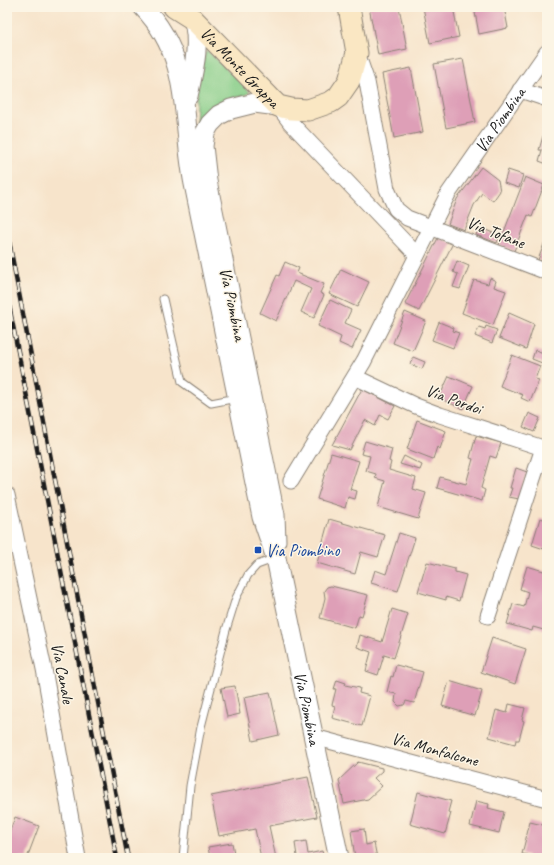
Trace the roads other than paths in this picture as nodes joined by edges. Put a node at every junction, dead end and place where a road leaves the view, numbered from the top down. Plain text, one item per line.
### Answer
1 (143, 7) edge
2 (174, 7) edge
3 (349, 7) edge
4 (189, 13) edge
5 (547, 52) edge
6 (357, 53) junction
7 (520, 90) junction
8 (547, 99) edge
9 (278, 106) junction
10 (186, 111) junction
11 (431, 227) junction
12 (417, 255) junction
13 (547, 272) edge
14 (163, 299) dead end
15 (355, 377) junction
16 (237, 398) junction
17 (545, 442) edge
18 (291, 481) dead end
19 (8, 501) edge
20 (276, 558) junction
21 (488, 616) dead end
22 (314, 737) junction
23 (547, 799) edge
24 (78, 858) edge
25 (183, 858) edge
26 (339, 858) edge

1 - 10 street, Via Piombina
2 - 4 main road, Via Monte Grappa
3 - 6 main road, Via Monte Grappa
4 - 9 main road, Via Monte Grappa
4 - 10 street, Via Piombina
5 - 7 street, Via Piombina
6 - 9 main road, Via Monte Grappa
6 - 11 street, Via Tofane
7 - 8 street
7 - 11 street, Via Piombina
9 - 12 street
9 - 20 street, Via Piombina
10 - 16 street, Via Piombina
11 - 12 street, Via Piombina
11 - 13 street, Via Tofane
12 - 15 street, Via Piombina
14 - 16 lane
15 - 17 street, Via Pordoi
15 - 18 street, Via Piombina
16 - 20 street, Via Piombina
17 - 21 street, Via Pordoi
19 - 24 street, Via Canale
20 - 22 street, Via Piombina
20 - 25 lane
22 - 23 street, Via Monfalcone
22 - 26 street, Via Piombina

